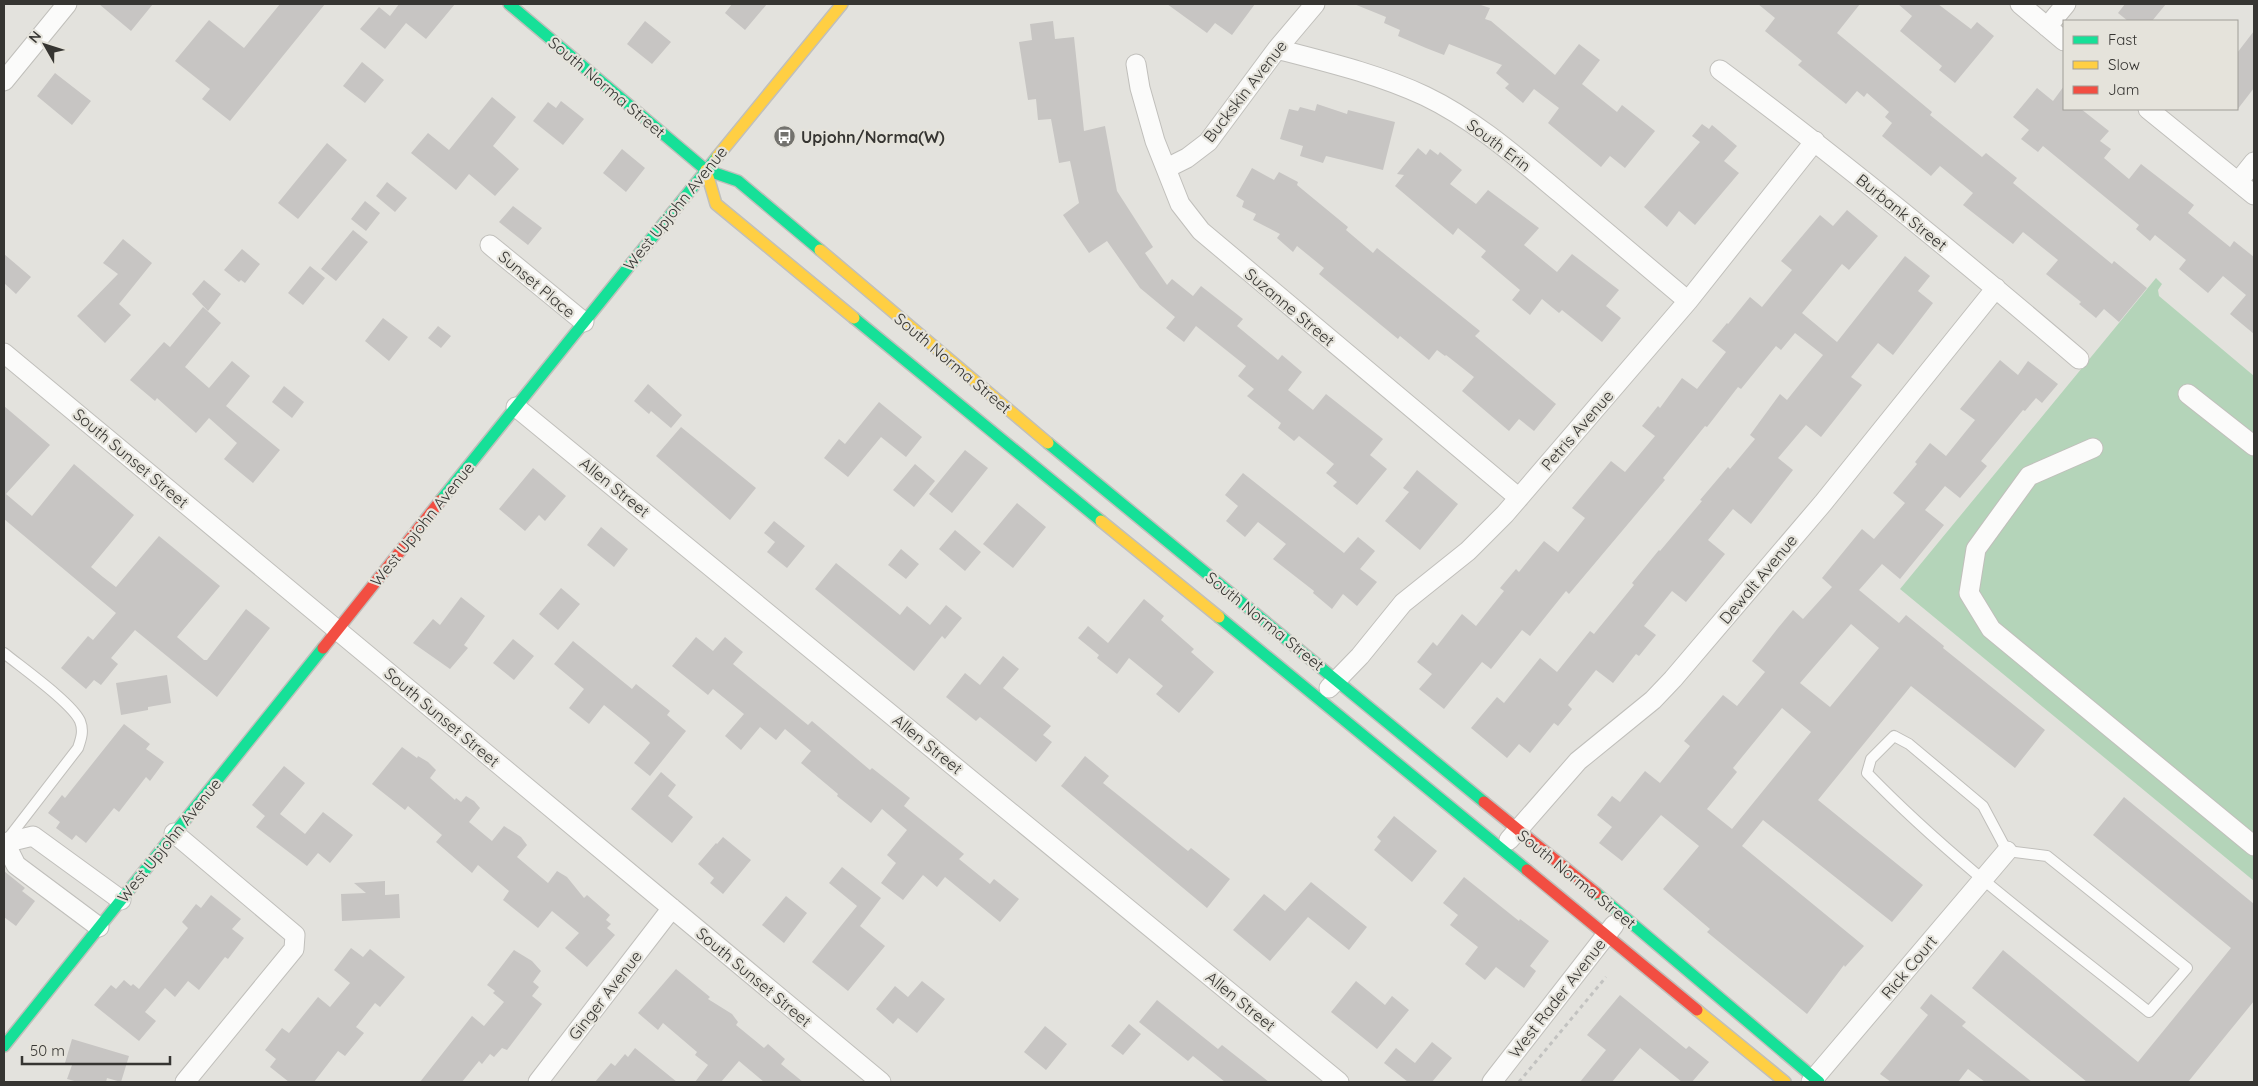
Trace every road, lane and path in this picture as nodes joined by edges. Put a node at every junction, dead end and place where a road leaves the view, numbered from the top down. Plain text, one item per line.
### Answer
1 (67, 4) edge
2 (509, 4) edge
3 (842, 4) edge
4 (1315, 4) edge
5 (2020, 4) edge
6 (2066, 4) edge
7 (2047, 27) junction
8 (2063, 40) edge
9 (1277, 49) junction
10 (1136, 64) dead end
11 (1720, 70) dead end
12 (4, 81) edge
13 (2149, 110) edge
14 (1815, 141) junction
15 (2254, 162) edge
16 (1167, 168) junction
17 (706, 170) junction
18 (2238, 182) junction
19 (2254, 195) edge
20 (490, 245) dead end
21 (1996, 288) junction
22 (1688, 301) junction
23 (584, 322) junction
24 (4, 353) edge
25 (2079, 359) dead end
26 (2188, 394) dead end
27 (516, 406) junction
28 (2254, 446) edge
29 (2093, 448) dead end
30 (1519, 498) junction
31 (337, 630) junction
32 (4, 652) edge
33 (1337, 680) junction
34 (1317, 699) junction
35 (1518, 832) junction
36 (174, 833) junction
37 (4, 843) edge
38 (2254, 846) edge
39 (1500, 849) junction
40 (2007, 851) junction
41 (1983, 880) junction
42 (121, 900) junction
43 (672, 908) junction
44 (1622, 914) junction
45 (99, 927) junction
46 (1606, 934) junction
47 (1606, 977) dead end
48 (4, 1046) edge
49 (1815, 1081) edge
50 (185, 1082) edge
51 (538, 1082) edge
52 (881, 1082) edge
53 (1339, 1082) edge
54 (1492, 1082) edge
55 (1520, 1082) edge
56 (1786, 1082) edge

1 - 12 street
2 - 17 street, South Norma Street
3 - 17 street, West Upjohn Avenue
4 - 9 street, Buckskin Avenue
5 - 7 street
6 - 7 street
7 - 8 street
9 - 16 street, Buckskin Avenue
9 - 22 street, South Erin
10 - 16 street, Suzanne Street
11 - 14 street, Burbank Street
13 - 18 street
14 - 21 street, Burbank Street
14 - 22 street, Petris Avenue
15 - 18 street
16 - 30 street, Suzanne Street
17 - 23 street, West Upjohn Avenue
17 - 33 street, South Norma Street
17 - 34 street, South Norma Street
18 - 19 street
20 - 23 street, Sunset Place
21 - 25 street, Burbank Street
21 - 35 street, Dewalt Avenue
22 - 30 street, Petris Avenue
23 - 27 street, West Upjohn Avenue
24 - 31 street, South Sunset Street
26 - 28 street
27 - 31 street, West Upjohn Avenue
27 - 53 street, Allen Street
29 - 38 street
30 - 33 street, Petris Avenue
31 - 36 street, West Upjohn Avenue
31 - 43 street, South Sunset Street
32 - 37 lane
33 - 34 street, Petris Avenue
33 - 35 street, South Norma Street
34 - 39 street, South Norma Street
35 - 39 street, Dewalt Avenue
35 - 44 street, South Norma Street
36 - 42 street, West Upjohn Avenue
36 - 50 street
37 - 42 street
37 - 45 street
39 - 46 street, South Norma Street
40 - 41 street, Rick Court
40 - 41 lane
40 - 41 lane
41 - 49 street, Rick Court
42 - 45 street, West Upjohn Avenue
43 - 51 street, Ginger Avenue
43 - 52 street, South Sunset Street
44 - 46 street, West Rader Avenue
44 - 49 street, South Norma Street
45 - 48 street, West Upjohn Avenue
46 - 54 street, West Rader Avenue
46 - 56 street, South Norma Street
47 - 55 path

